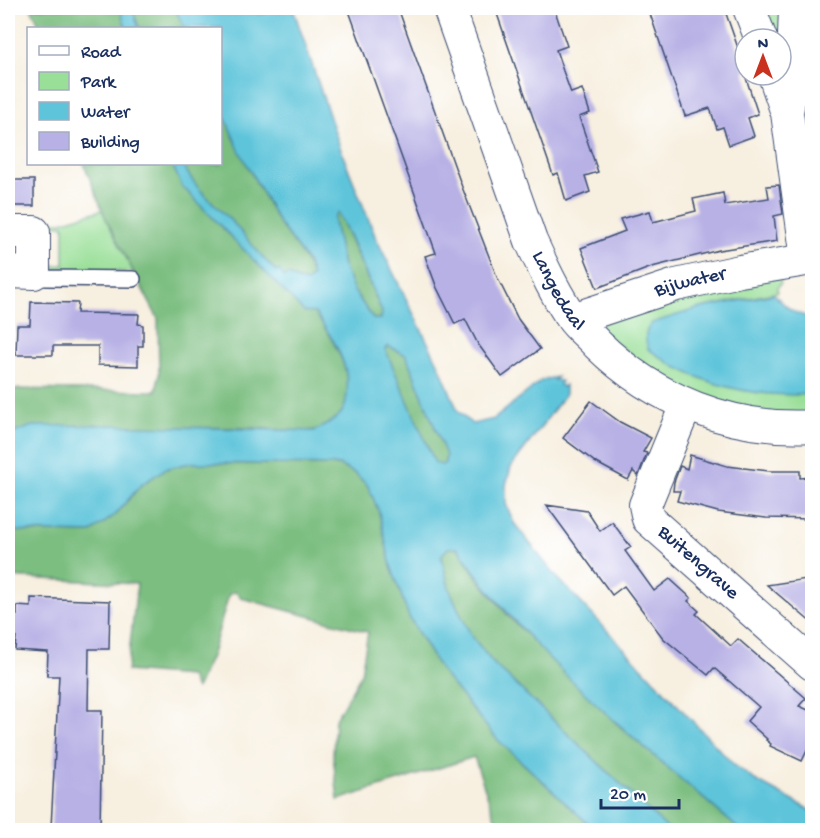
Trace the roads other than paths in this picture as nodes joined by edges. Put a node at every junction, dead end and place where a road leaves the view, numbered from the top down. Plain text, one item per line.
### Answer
1 (448, 8) edge
2 (749, 8) edge
3 (795, 8) edge
4 (756, 27) edge
5 (778, 87) edge
6 (787, 113) junction
7 (8, 232) edge
8 (810, 259) edge
9 (21, 273) edge
10 (133, 279) dead end
11 (573, 319) junction
12 (686, 405) junction
13 (813, 426) edge
14 (813, 664) edge

1 - 11 street, Langedaal
2 - 4 street
3 - 6 street
5 - 6 street
6 - 8 street
7 - 9 street
8 - 11 street, Bijwater
9 - 10 lane
11 - 12 street, Langedaal
12 - 13 street, Langedaal
12 - 14 street, Buitengrave

